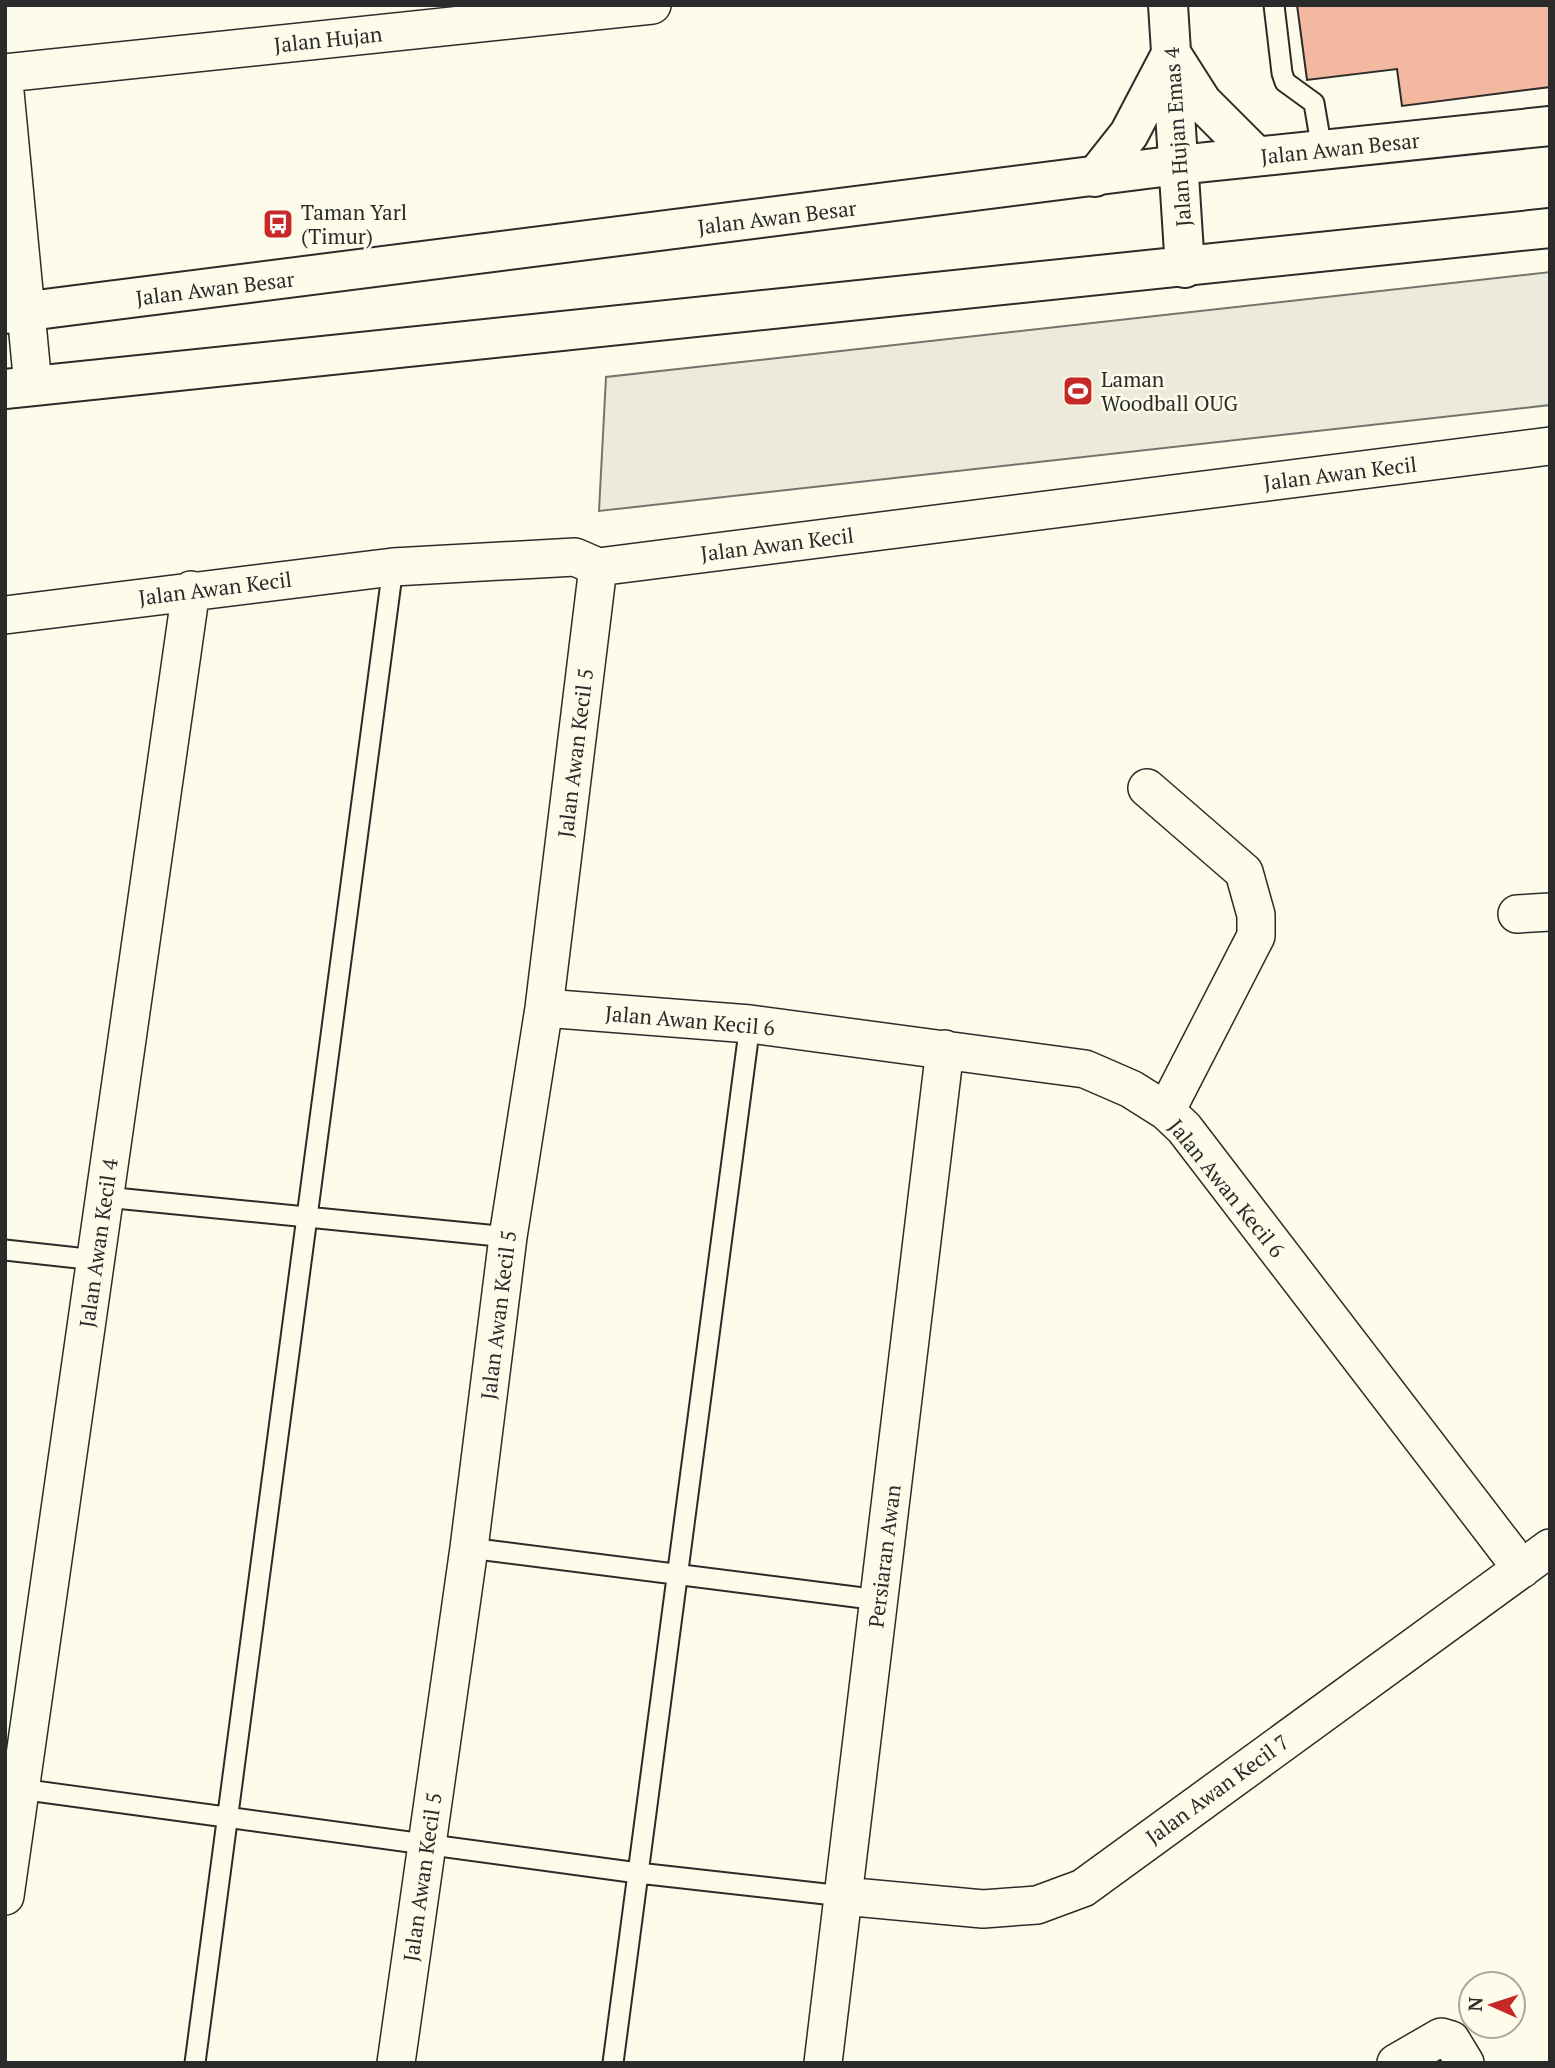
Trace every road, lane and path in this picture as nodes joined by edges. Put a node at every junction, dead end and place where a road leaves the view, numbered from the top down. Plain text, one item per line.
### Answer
1 (652, 5) edge
2 (1168, 5) edge
3 (1274, 5) edge
4 (356, 21) edge
5 (1171, 53) junction
6 (5, 73) edge
7 (5, 93) edge
8 (1550, 126) edge
9 (1322, 150) junction
10 (1256, 156) junction
11 (1178, 165) junction
12 (1094, 177) junction
13 (1550, 228) edge
14 (1185, 268) junction
15 (16, 313) edge
16 (19, 388) edge
17 (1550, 446) edge
18 (598, 566) junction
19 (393, 567) junction
20 (191, 590) junction
21 (5, 615) edge
22 (1147, 789) dead end
23 (544, 1008) junction
24 (750, 1024) junction
25 (945, 1049) junction
26 (1166, 1111) junction
27 (105, 1197) junction
28 (307, 1217) junction
29 (508, 1237) junction
30 (5, 1250) edge
31 (96, 1259) junction
32 (469, 1548) junction
33 (1536, 1558) edge
34 (677, 1574) junction
35 (879, 1600) junction
36 (14, 1809) edge
37 (227, 1817) junction
38 (427, 1844) junction
39 (638, 1873) junction
40 (5, 1896) edge
41 (843, 1896) junction
42 (195, 2063) edge
43 (396, 2063) edge
44 (612, 2063) edge
45 (823, 2063) edge
46 (1395, 2063) edge
47 (1465, 2063) edge

1 - 4 street, Jalan Hujan
2 - 5 main road, Jalan Hujan Emas 4
3 - 9 lane
4 - 6 street, Jalan Hujan
5 - 10 main road
5 - 11 main road, Jalan Hujan Emas 4
5 - 12 main road
7 - 15 street
8 - 9 main road, Jalan Awan Besar
9 - 10 main road, Jalan Awan Besar
10 - 11 main road, Jalan Awan Besar
11 - 12 main road, Jalan Awan Besar
11 - 14 main road, Jalan Hujan Emas 4
12 - 15 main road, Jalan Awan Besar
13 - 14 main road
14 - 16 main road
15 - 16 street
17 - 18 street, Jalan Awan Kecil
18 - 19 street, Jalan Awan Kecil
18 - 23 street, Jalan Awan Kecil 5
19 - 20 street, Jalan Awan Kecil
19 - 28 lane
20 - 21 street, Jalan Awan Kecil
20 - 27 street, Jalan Awan Kecil 4
22 - 26 street
23 - 24 street, Jalan Awan Kecil 6
23 - 29 street, Jalan Awan Kecil 5
24 - 25 street, Jalan Awan Kecil 6
24 - 34 lane
25 - 26 street, Jalan Awan Kecil 6
25 - 35 street, Persiaran Awan
26 - 33 street, Jalan Awan Kecil 6
27 - 28 lane
27 - 31 street, Jalan Awan Kecil 4
28 - 29 lane
28 - 37 lane
29 - 32 street, Jalan Awan Kecil 5
30 - 31 lane
31 - 36 street, Jalan Awan Kecil 4
32 - 34 lane
32 - 38 street, Jalan Awan Kecil 5
33 - 41 street, Jalan Awan Kecil 7
34 - 35 lane
34 - 39 lane
35 - 41 street, Persiaran Awan
36 - 37 lane
36 - 40 street, Jalan Awan Kecil 4
37 - 38 lane
37 - 42 lane
38 - 39 lane
38 - 43 street, Jalan Awan Kecil 5
39 - 41 lane
39 - 44 lane
41 - 45 street, Persiaran Awan
46 - 47 street

